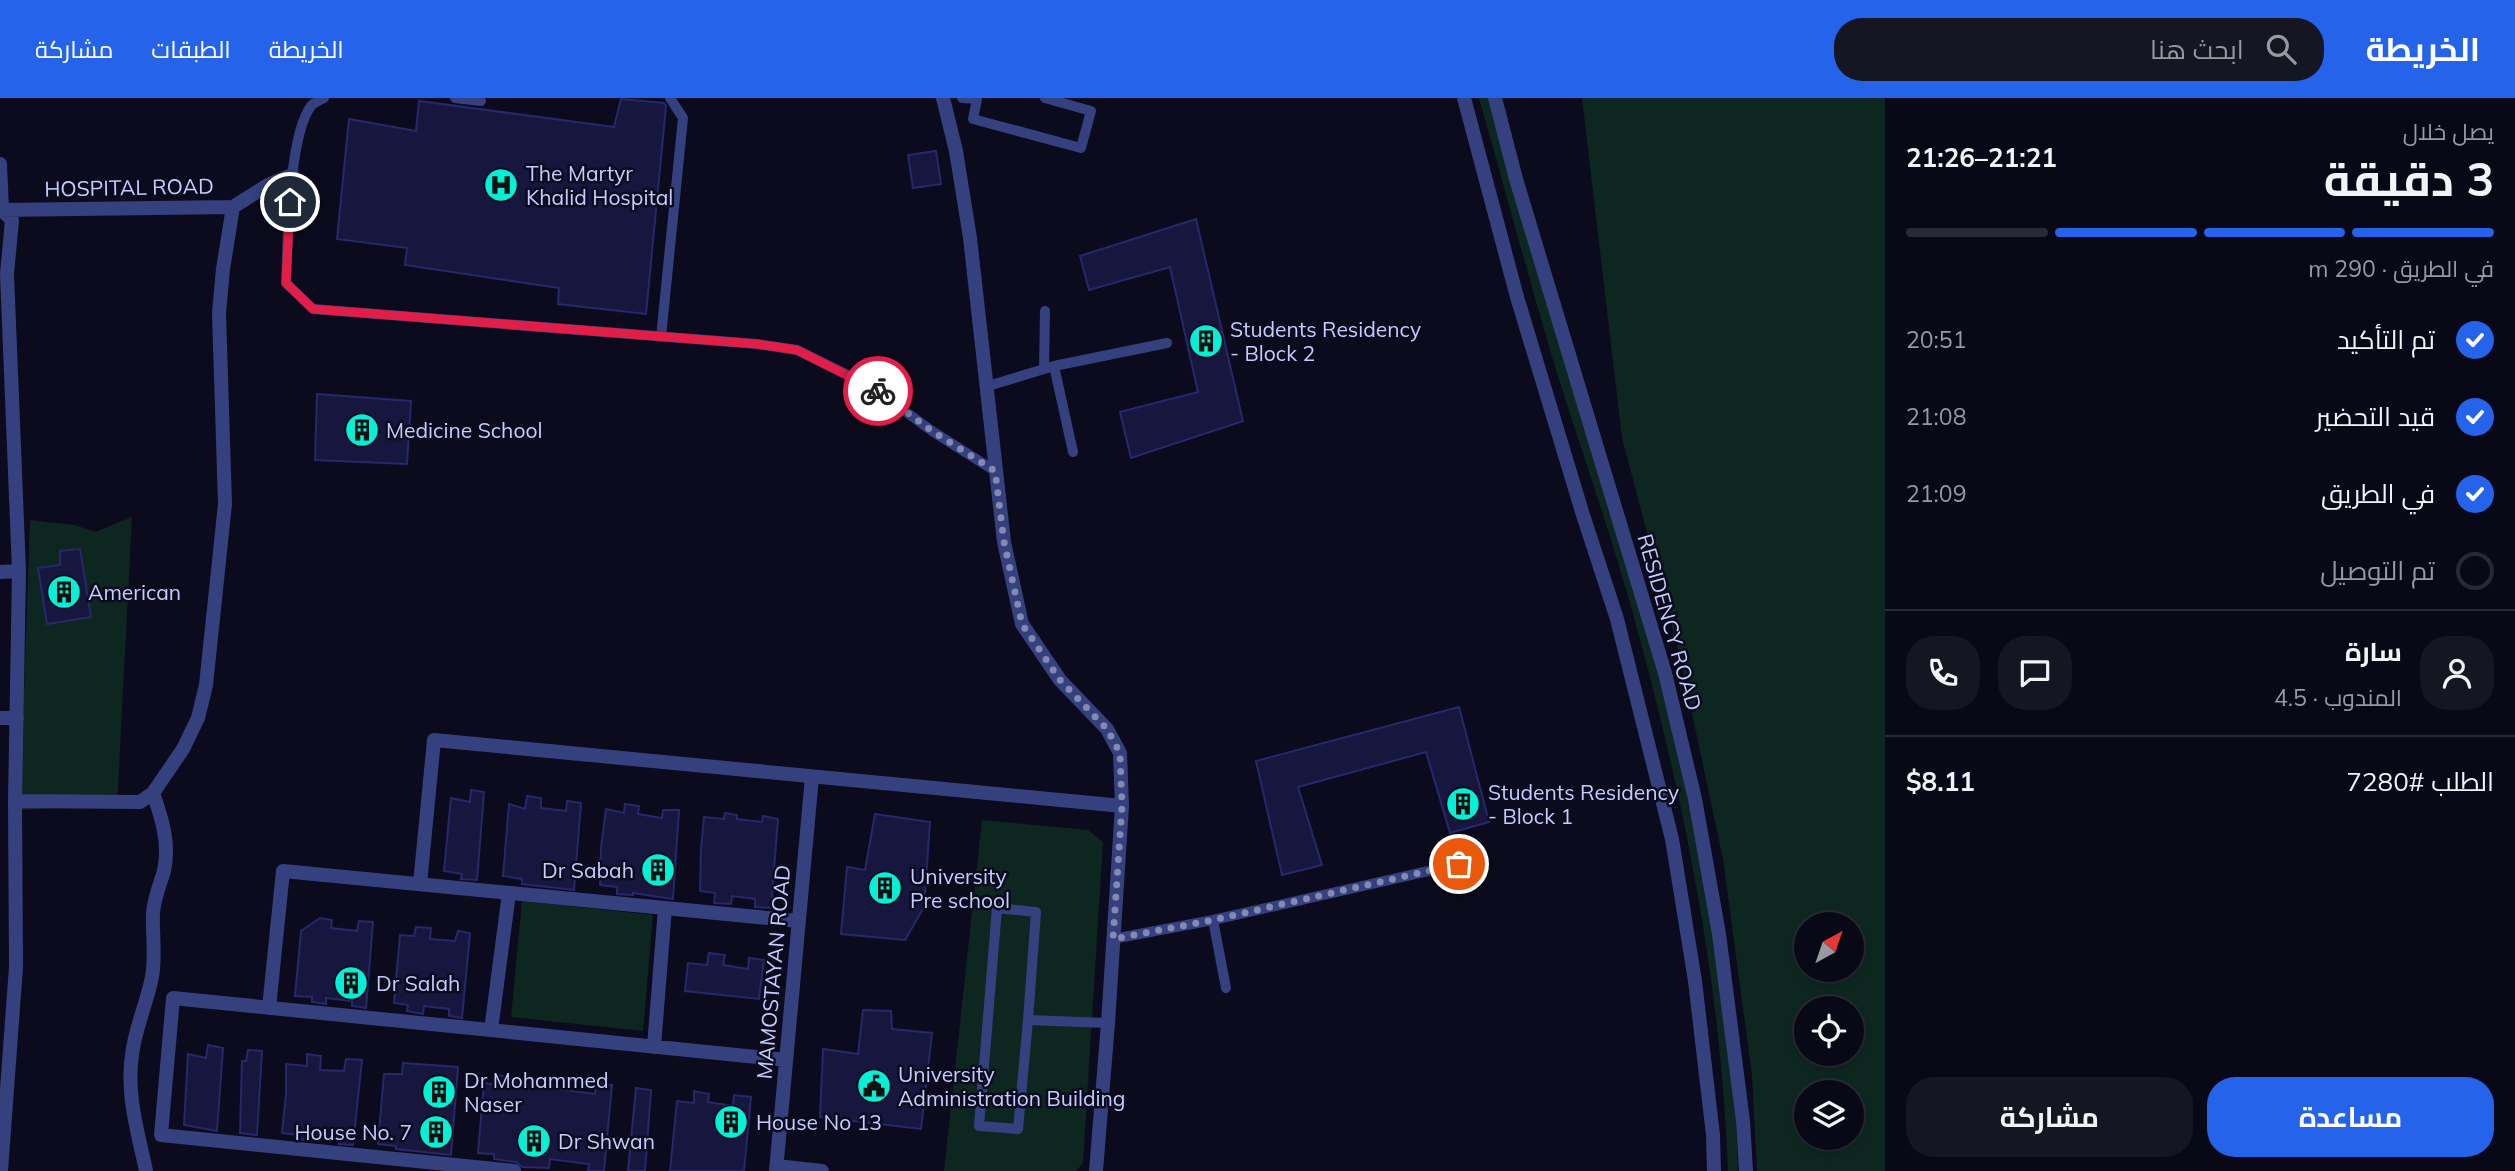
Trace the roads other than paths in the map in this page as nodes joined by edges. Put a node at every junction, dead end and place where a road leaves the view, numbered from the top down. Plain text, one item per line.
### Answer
1 (324, 98) edge
2 (455, 98) edge
3 (670, 98) edge
4 (943, 98) edge
5 (962, 98) edge
6 (1045, 98) edge
7 (1464, 98) edge
8 (1494, 98) edge
9 (977, 99) edge
10 (481, 101) dead end
11 (0, 164) edge
12 (292, 175) junction
13 (233, 207) junction
14 (1, 210) edge
15 (1045, 311) dead end
16 (5, 332) edge
17 (662, 337) junction
18 (1167, 343) dead end
19 (1049, 368) junction
20 (988, 386) junction
21 (1073, 452) dead end
22 (995, 471) junction
23 (19, 571) junction
24 (0, 572) edge
25 (0, 718) edge
26 (17, 718) junction
27 (812, 776) junction
28 (153, 793) junction
29 (15, 802) junction
30 (1122, 806) junction
31 (1459, 864) dead end
32 (420, 884) junction
33 (509, 893) junction
34 (665, 908) junction
35 (1213, 920) junction
36 (799, 921) junction
37 (1113, 939) junction
38 (1226, 988) dead end
39 (269, 1008) junction
40 (1028, 1020) junction
41 (1108, 1023) junction
42 (491, 1030) junction
43 (654, 1047) junction
44 (786, 1060) junction
45 (776, 1168) edge
46 (1, 1171) edge
47 (146, 1171) edge
48 (514, 1171) edge
49 (822, 1171) edge
50 (1096, 1171) edge
51 (1714, 1171) edge
52 (1746, 1171) edge

1 - 12 lane
2 - 10 lane
3 - 17 lane
4 - 20 street
5 - 9 lane
6 - 9 lane
7 - 51 street
8 - 52 street, RESIDENCY ROAD
11 - 14 street
12 - 13 street, HOSPITAL ROAD
12 - 17 lane
13 - 14 street, HOSPITAL ROAD
13 - 28 street
14 - 16 street
15 - 19 lane
16 - 23 street
17 - 22 lane
18 - 19 lane
19 - 20 lane
19 - 21 lane
20 - 22 street
22 - 30 street
23 - 24 street
23 - 26 street
25 - 26 street
26 - 29 street
27 - 30 street
27 - 32 street
27 - 36 street, MAMOSTAYAN ROAD
28 - 29 street
28 - 47 street
29 - 46 street
30 - 37 street
31 - 35 lane
32 - 33 street
32 - 39 street
33 - 34 street
33 - 42 street
34 - 36 street
34 - 43 street
35 - 37 lane
35 - 38 lane
36 - 44 street, MAMOSTAYAN ROAD
37 - 41 street
39 - 42 street
39 - 48 street
40 - 40 lane
40 - 41 lane
41 - 50 street
42 - 43 street
43 - 44 street
44 - 45 street, MAMOSTAYAN ROAD
45 - 49 street

